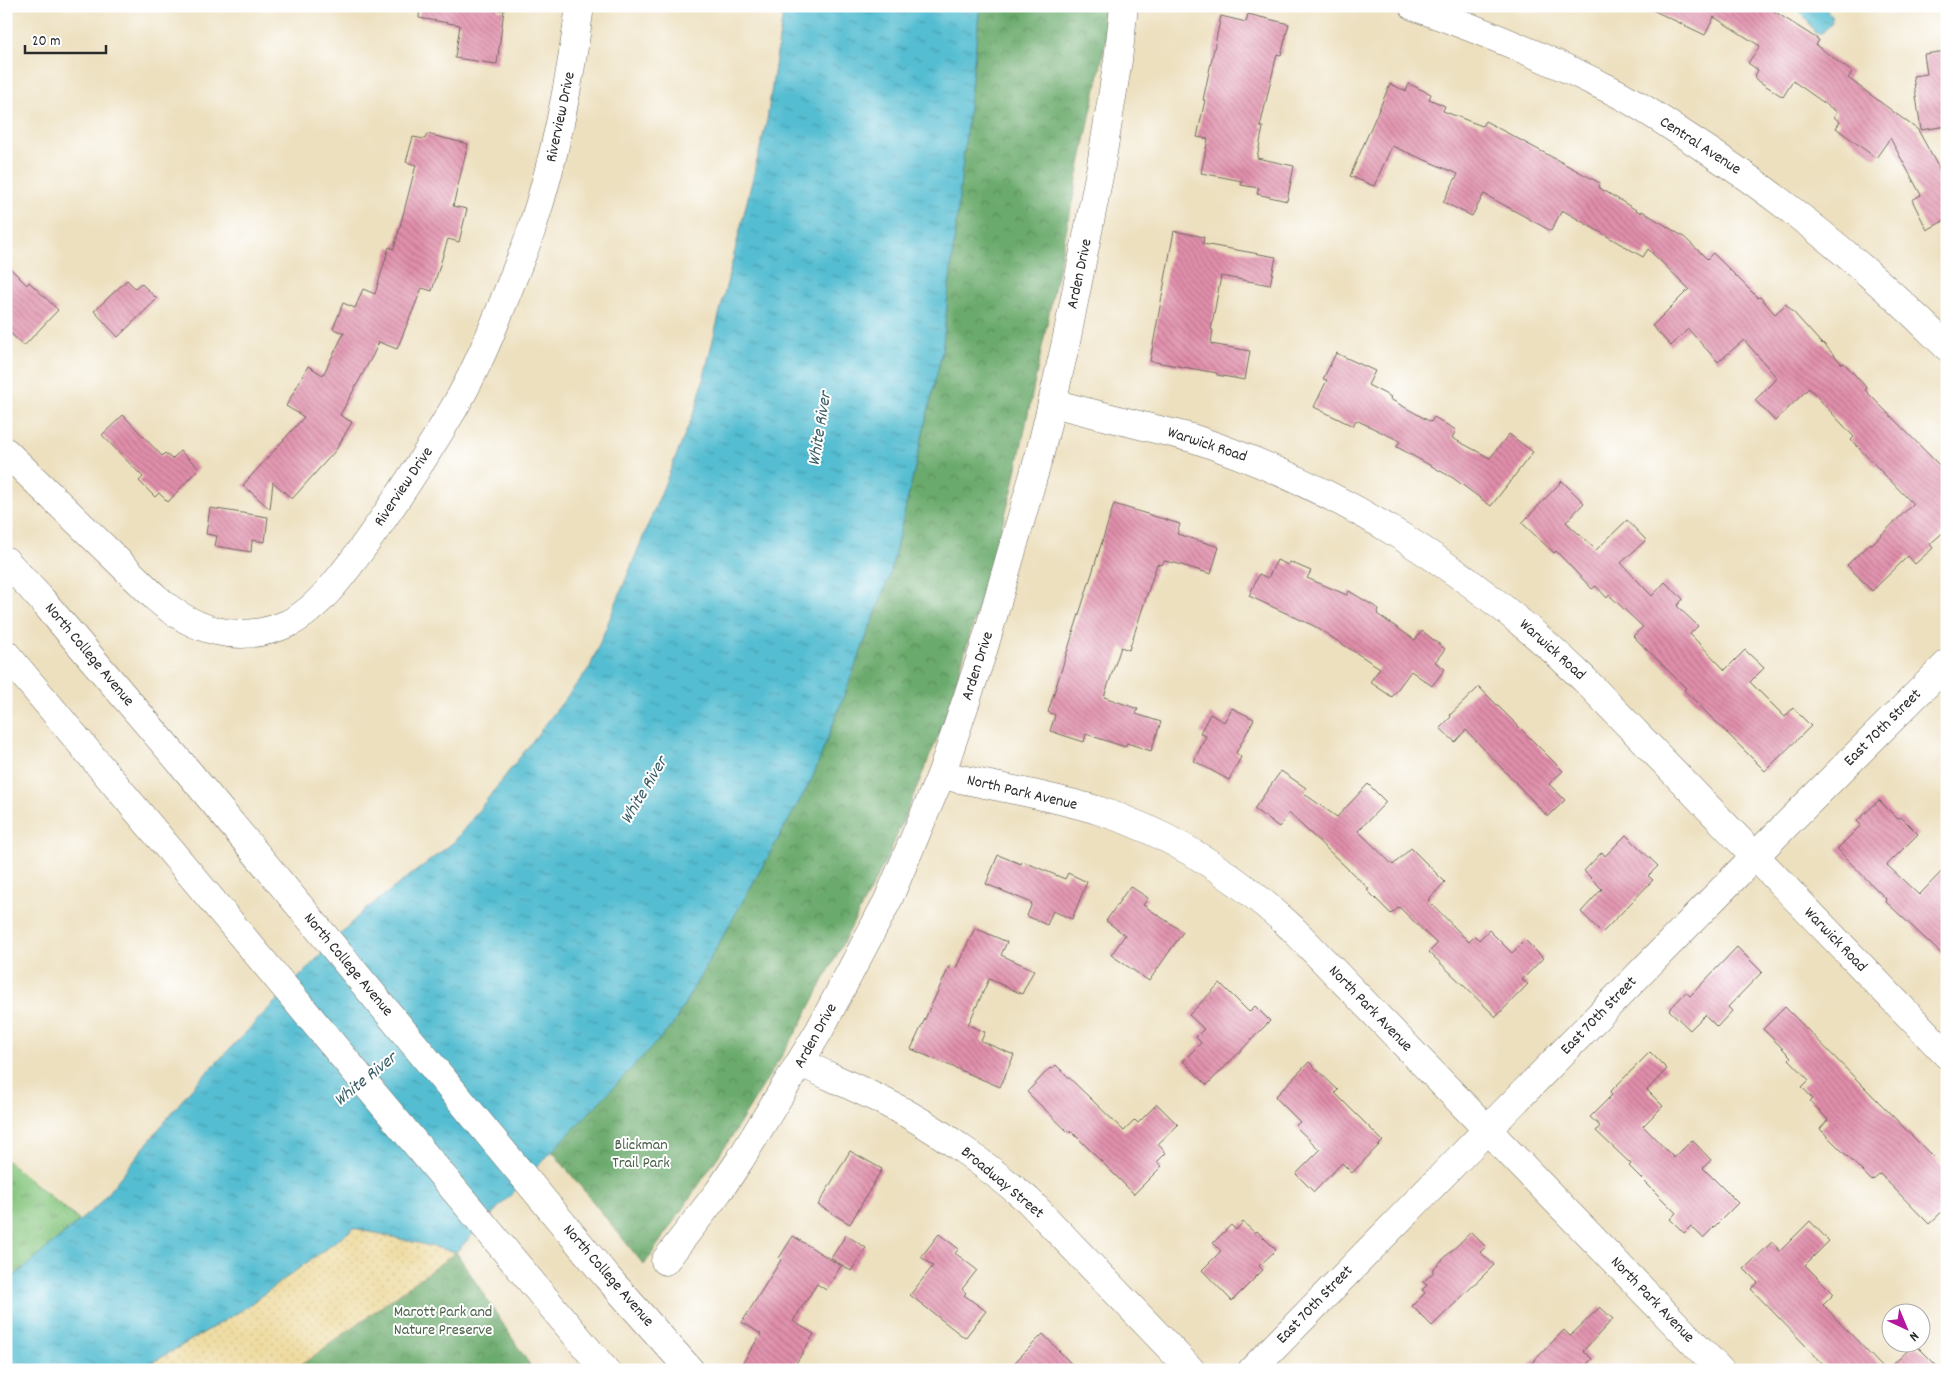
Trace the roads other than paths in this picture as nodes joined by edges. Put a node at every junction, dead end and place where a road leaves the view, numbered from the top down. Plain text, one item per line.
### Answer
1 (580, 6) edge
2 (1124, 6) edge
3 (1413, 6) edge
4 (1947, 347) edge
5 (1052, 403) junction
6 (12, 458) edge
7 (6, 561) edge
8 (6, 654) edge
9 (1947, 664) edge
10 (941, 775) junction
11 (1755, 856) junction
12 (1947, 1055) edge
13 (800, 1063) junction
14 (1487, 1130) junction
15 (665, 1261) dead end
16 (605, 1370) edge
17 (690, 1370) edge
18 (1191, 1370) edge
19 (1252, 1370) edge
20 (1720, 1370) edge

1 - 6 street, Riverview Drive
2 - 5 street, Arden Drive
3 - 4 street, Central Avenue
5 - 10 street, Arden Drive
5 - 11 street, Warwick Road
7 - 17 street, North College Avenue
8 - 16 street
9 - 11 street, East 70th Street
10 - 13 street, Arden Drive
10 - 14 street, North Park Avenue
11 - 12 street, Warwick Road
11 - 14 street, East 70th Street
13 - 15 street, Arden Drive
13 - 18 street, Broadway Street
14 - 19 street, East 70th Street
14 - 20 street, North Park Avenue

